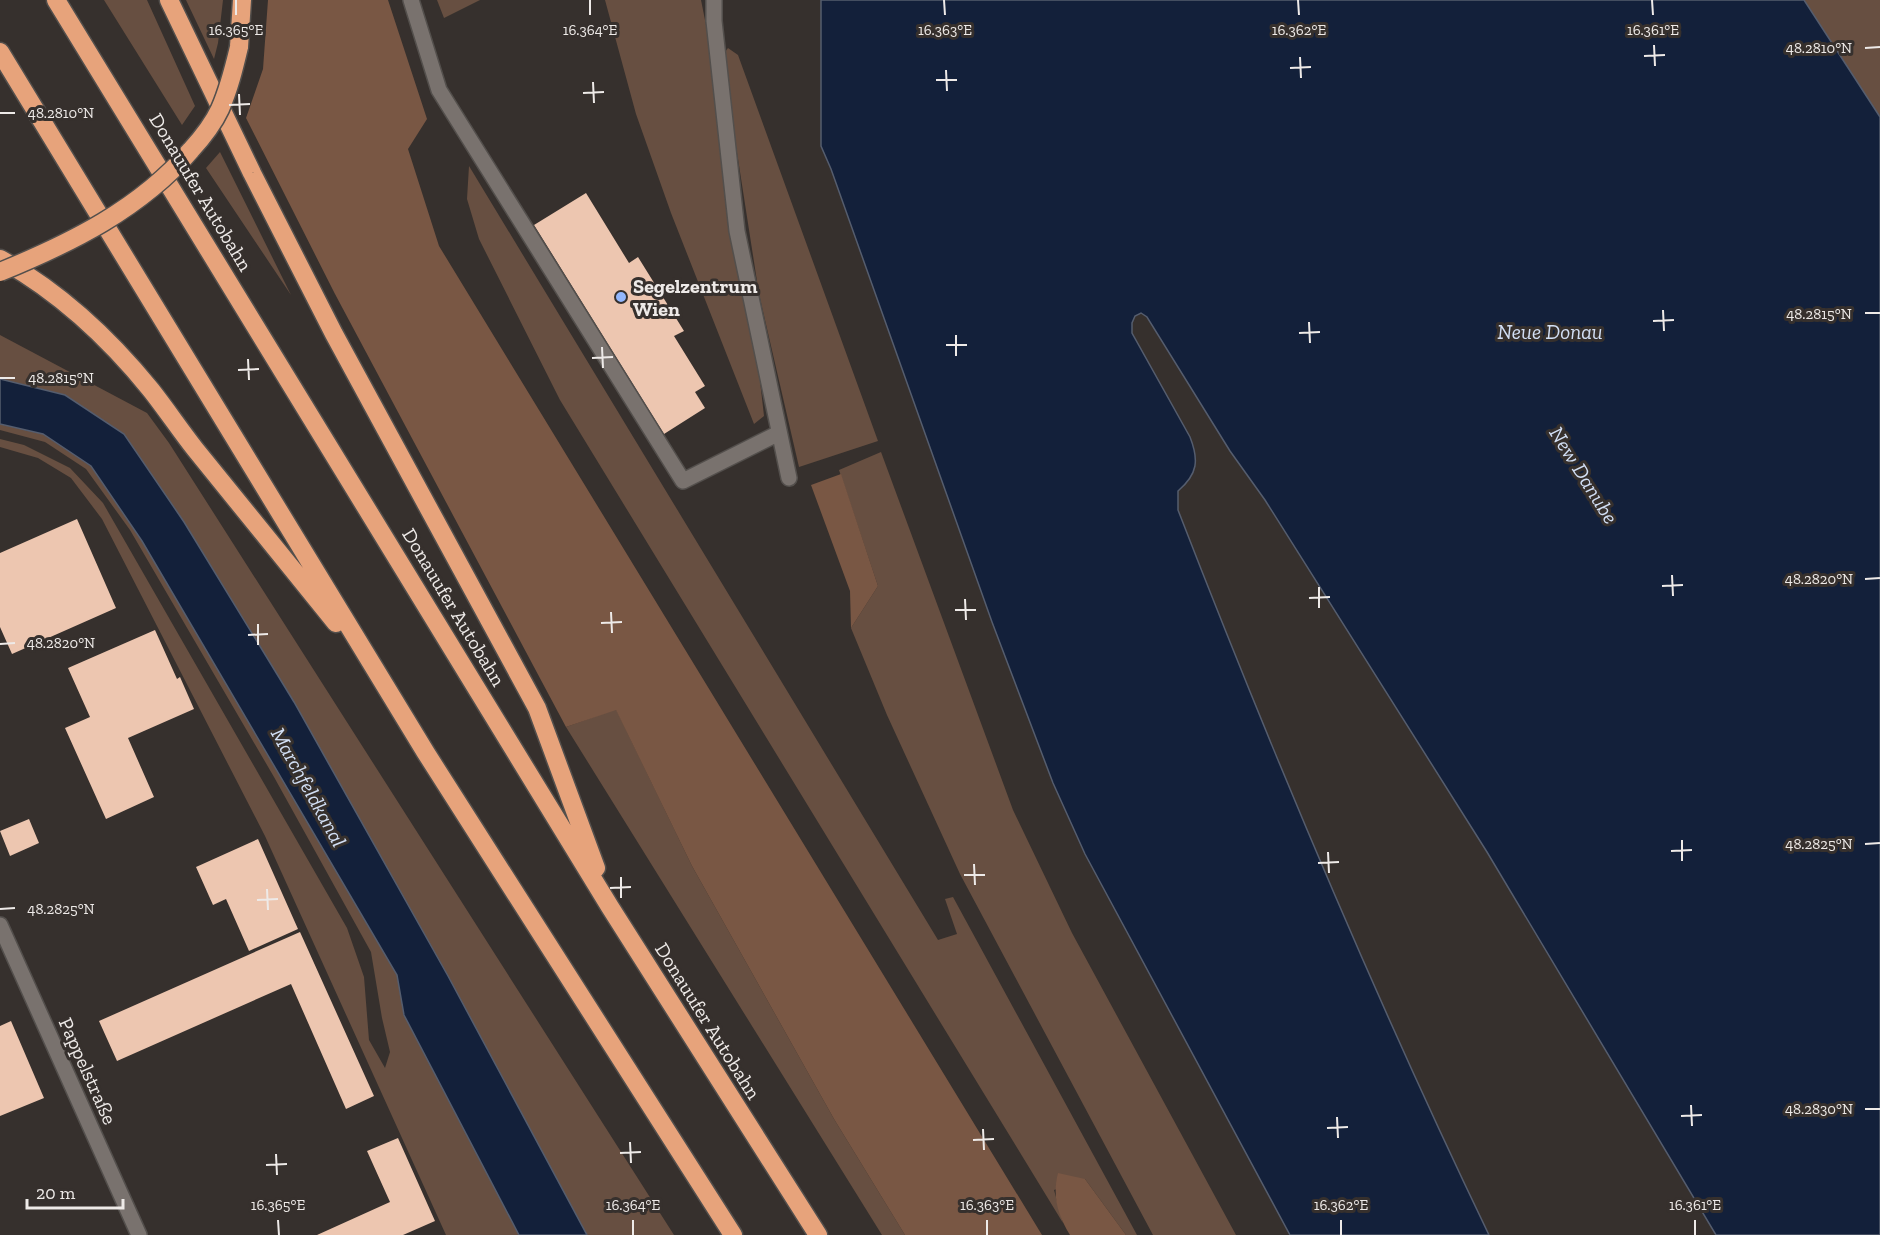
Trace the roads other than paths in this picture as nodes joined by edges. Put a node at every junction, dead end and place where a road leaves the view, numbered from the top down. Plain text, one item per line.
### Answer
1 (56, 0) edge
2 (169, 0) edge
3 (242, 0) edge
4 (411, 0) edge
5 (714, 0) edge
6 (0, 52) edge
7 (0, 259) edge
8 (0, 272) edge
9 (779, 433) junction
10 (789, 478) dead end
11 (381, 679) junction
12 (610, 907) junction
13 (0, 925) edge
14 (139, 1235) edge
15 (733, 1235) edge
16 (818, 1235) edge

1 - 12 highway, Donauufer Autobahn
2 - 12 highway
3 - 8 highway, bridge
4 - 9 street
5 - 9 street
6 - 11 highway
7 - 11 highway
9 - 10 street
11 - 15 highway
12 - 16 highway, Donauufer Autobahn
13 - 14 street, Pappelstraße

